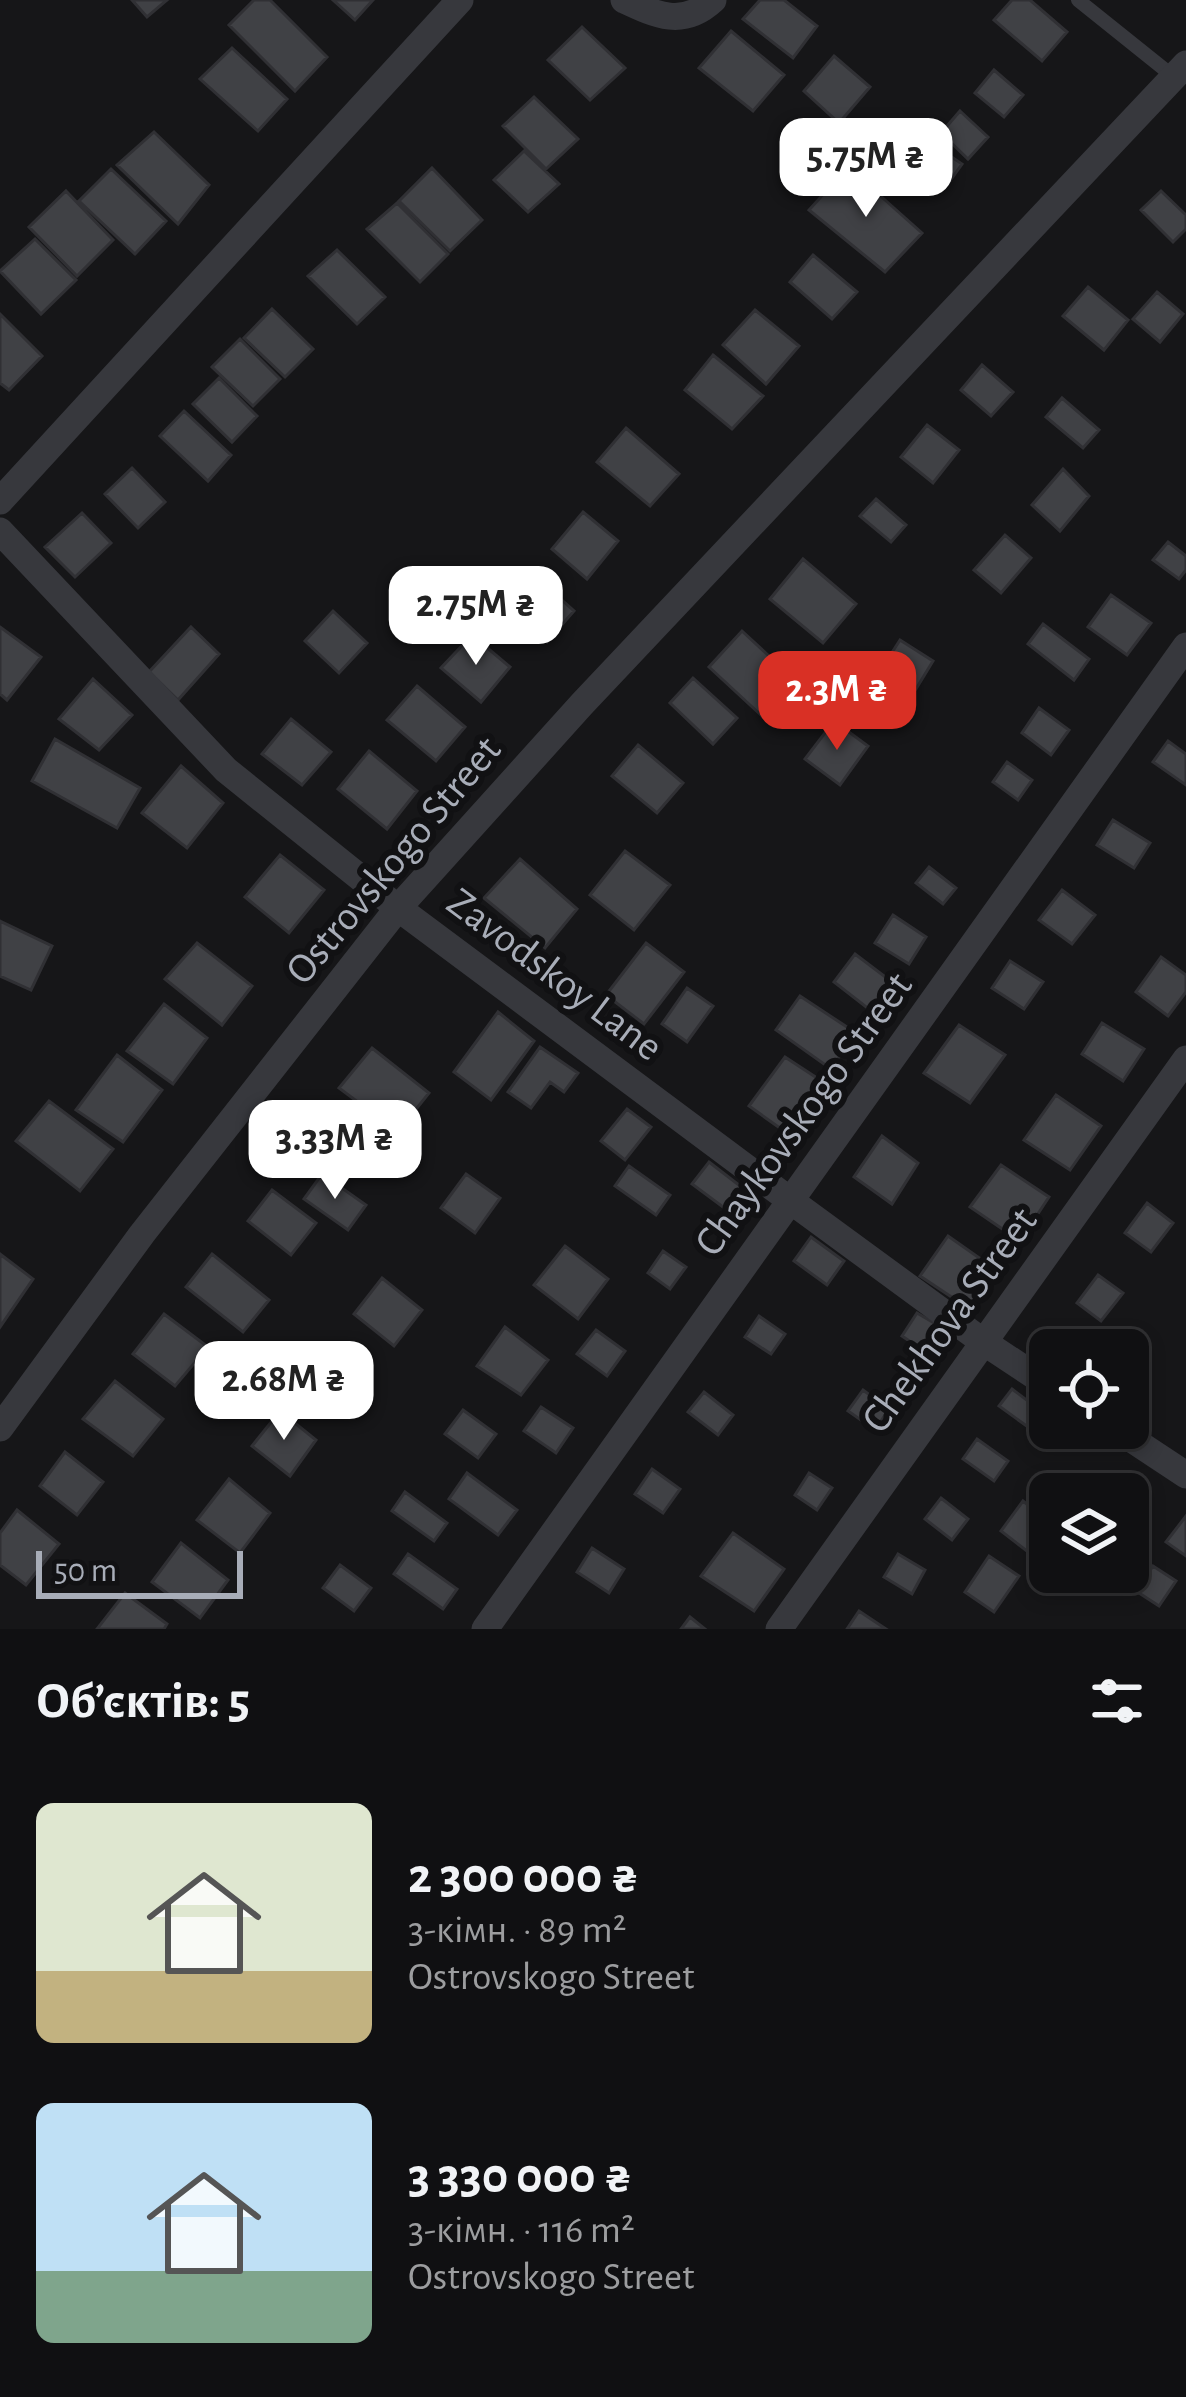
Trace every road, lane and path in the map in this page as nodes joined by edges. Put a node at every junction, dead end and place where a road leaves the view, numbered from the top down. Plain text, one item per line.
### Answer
1 (460, 0) edge
2 (624, 0) edge
3 (713, 0) edge
4 (1078, 0) edge
5 (1180, 70) edge
6 (0, 501) edge
7 (0, 531) edge
8 (1186, 646) edge
9 (398, 908) junction
10 (1186, 1060) edge
11 (790, 1201) junction
12 (982, 1341) junction
13 (1029, 1372) edge
14 (0, 1428) edge
15 (1146, 1449) edge
16 (1186, 1475) edge
17 (485, 1629) edge
18 (779, 1629) edge

1 - 6 street
2 - 3 street
4 - 5 lane
5 - 9 street, Ostrovskogo Street
7 - 9 street, Zavodskoy Lane
8 - 11 street, Chaykovskogo Street
9 - 11 street, Zavodskoy Lane
9 - 14 street, Ostrovskogo Street
10 - 12 street, Chekhova Street
11 - 12 street, Zavodskoy Lane
11 - 17 street, Chaykovskogo Street
12 - 13 street, Zavodskoy Lane
12 - 18 street, Chekhova Street
15 - 16 street

